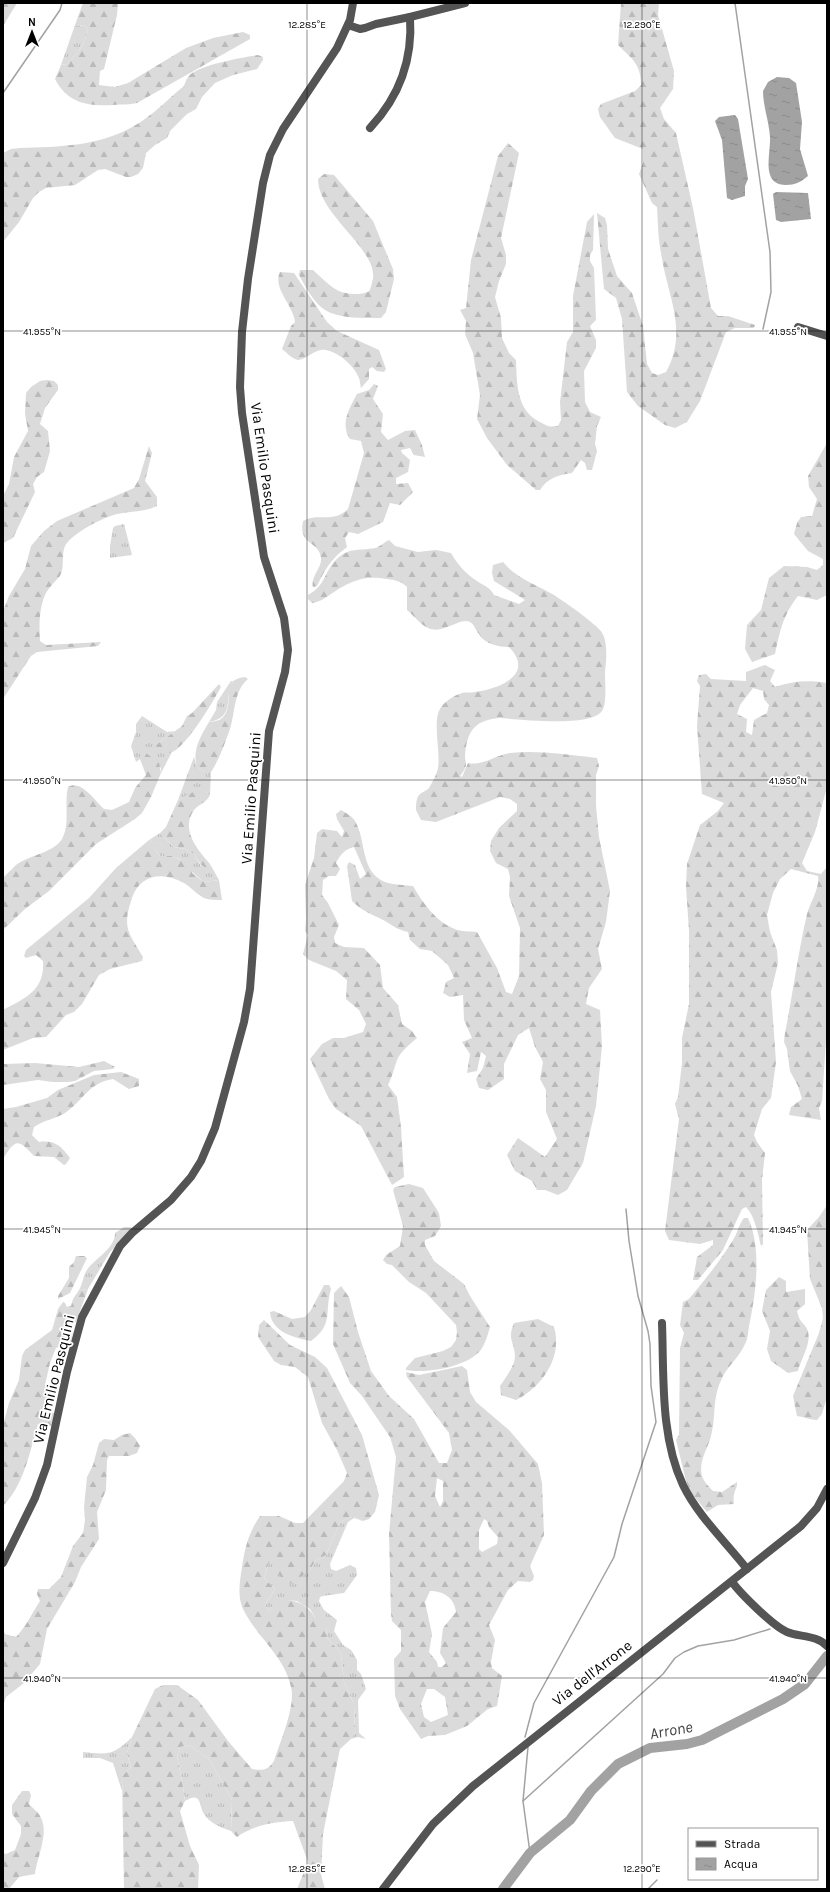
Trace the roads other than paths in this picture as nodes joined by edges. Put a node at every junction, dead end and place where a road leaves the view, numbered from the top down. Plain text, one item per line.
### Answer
1 (352, 3) edge
2 (465, 3) edge
3 (410, 18) junction
4 (348, 25) junction
5 (370, 128) dead end
6 (798, 327) dead end
7 (827, 336) edge
8 (662, 1323) dead end
9 (827, 1489) edge
10 (3, 1563) edge
11 (748, 1569) junction
12 (732, 1582) junction
13 (827, 1646) edge
14 (383, 1889) edge

1 - 4 street, Via Emilio Pasquini
2 - 3 street
3 - 4 street
3 - 5 street
4 - 10 street, Via Emilio Pasquini
6 - 7 street
8 - 11 street
9 - 11 street, Via dell'Arrone
11 - 12 street, Via dell'Arrone
12 - 13 street
12 - 14 street, Via dell'Arrone

